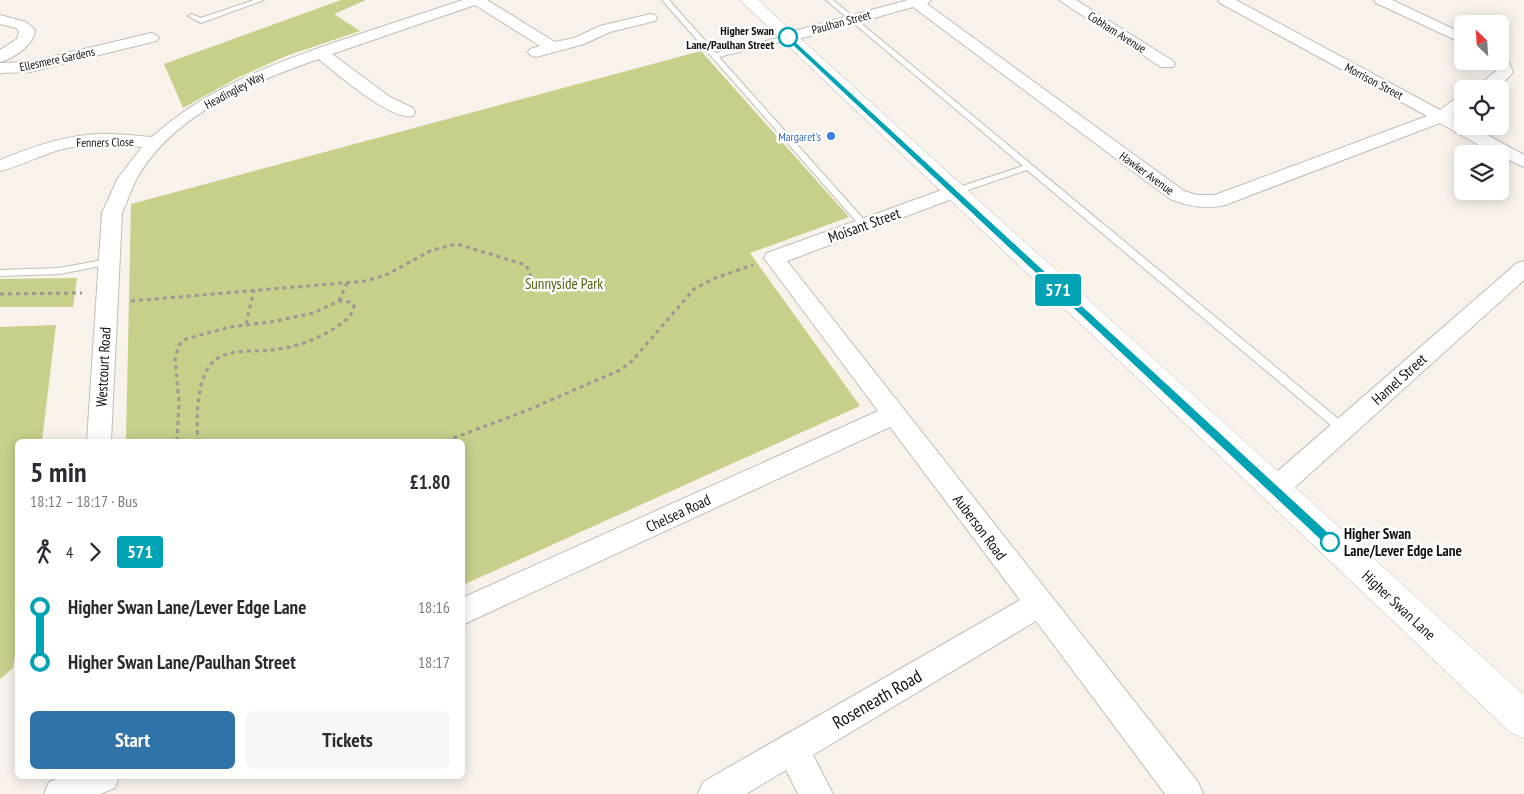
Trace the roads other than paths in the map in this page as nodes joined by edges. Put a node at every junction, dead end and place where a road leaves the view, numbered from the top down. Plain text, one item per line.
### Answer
1 (261, 0) edge
2 (477, 0) edge
3 (665, 0) edge
4 (748, 0) edge
5 (829, 0) edge
6 (1066, 0) edge
7 (1225, 0) edge
8 (1381, 0) edge
9 (915, 1) edge
10 (191, 16) dead end
11 (650, 18) dead end
12 (0, 19) edge
13 (852, 20) junction
14 (1454, 34) edge
15 (788, 37) junction
16 (151, 38) dead end
17 (552, 47) junction
18 (321, 52) junction
19 (536, 52) dead end
20 (0, 56) edge
21 (714, 56) junction
22 (1167, 64) dead end
23 (0, 68) edge
24 (1505, 70) edge
25 (1495, 80) edge
26 (1454, 108) edge
27 (407, 112) dead end
28 (1441, 117) junction
29 (154, 142) junction
30 (1524, 162) edge
31 (0, 166) edge
32 (1029, 167) junction
33 (953, 192) junction
34 (864, 225) junction
35 (774, 258) joint
36 (108, 262) junction
37 (1524, 268) edge
38 (0, 273) edge
39 (106, 298) joint
40 (894, 414) junction
41 (1343, 428) junction
42 (99, 439) edge
43 (1274, 490) junction
44 (1039, 604) junction
45 (465, 611) edge
46 (1524, 720) edge
47 (792, 749) junction
48 (714, 794) edge
49 (816, 794) edge
50 (1186, 794) edge

1 - 10 lane
2 - 17 street
2 - 18 street, Headingley Way
3 - 21 lane
4 - 15 street, Higher Swan Lane
5 - 13 lane
6 - 22 street, Cobham Avenue
7 - 28 street, Morrison Street
8 - 14 street
9 - 13 street, Paulhan Street
9 - 28 street, Hawker Avenue
11 - 17 street
12 - 20 street, Ellesmere Gardens
13 - 15 street, Paulhan Street
13 - 32 lane
15 - 21 lane
15 - 33 street, Higher Swan Lane
16 - 23 street, Ellesmere Gardens
17 - 19 street
18 - 27 street
18 - 29 street, Headingley Way
21 - 34 lane
24 - 25 street
26 - 28 street, Hawker Avenue
28 - 30 street, Morrison Street
29 - 31 street, Fenners Close
29 - 36 street, Headingley Way
32 - 33 lane
32 - 41 lane
33 - 34 street, Moisant Street
33 - 43 street, Higher Swan Lane
34 - 35 street, Moisant Street
35 - 40 street, Auberson Road
36 - 38 lane
36 - 39 street, Headingley Way
37 - 41 street, Hamel Street
39 - 42 street, Westcourt Road
40 - 44 street, Auberson Road
40 - 45 street, Chelsea Road
41 - 43 street, Hamel Street
43 - 46 street, Higher Swan Lane
44 - 47 street, Roseneath Road
44 - 50 street, Auberson Road
47 - 48 street, Roseneath Road
47 - 49 street

